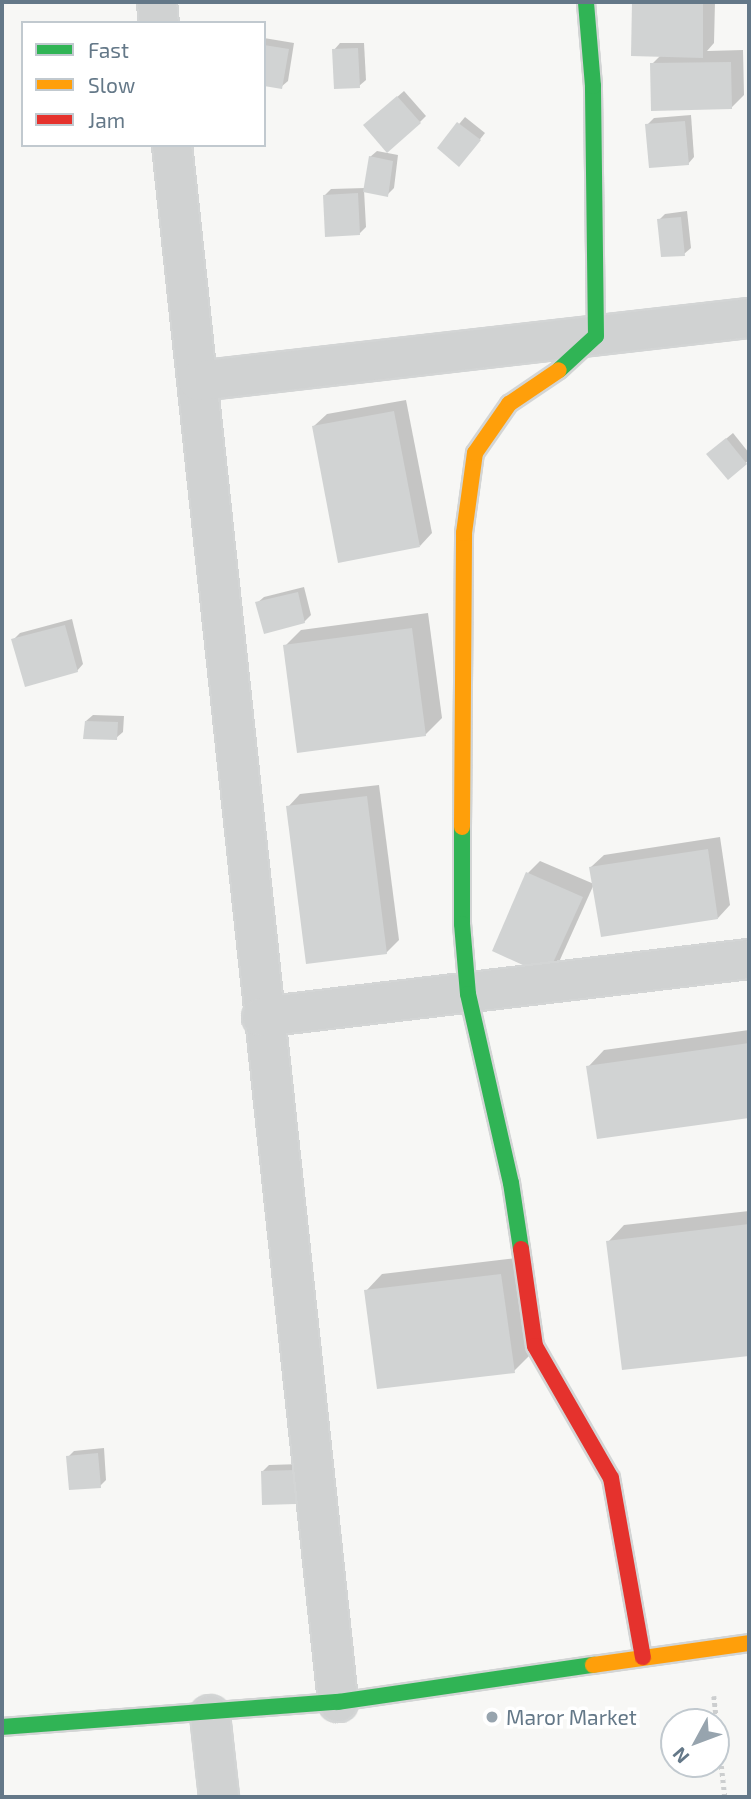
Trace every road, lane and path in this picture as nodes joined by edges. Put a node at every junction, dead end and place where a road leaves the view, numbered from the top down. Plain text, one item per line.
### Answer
1 (157, 2) edge
2 (586, 2) edge
3 (159, 21) edge
4 (173, 147) edge
5 (749, 318) edge
6 (596, 336) junction
7 (198, 381) junction
8 (749, 959) edge
9 (468, 994) junction
10 (262, 1017) junction
11 (749, 1643) edge
12 (709, 1647) junction
13 (643, 1657) junction
14 (338, 1702) junction
15 (210, 1715) junction
16 (2, 1727) edge
17 (219, 1797) edge
18 (725, 1797) edge

1 - 3 street
2 - 6 street
4 - 7 street
5 - 6 street
6 - 7 street
6 - 9 street
7 - 10 street
8 - 9 street
9 - 10 street
9 - 13 street
10 - 14 street
11 - 12 street
12 - 13 street
12 - 18 path
13 - 14 street
14 - 15 street
15 - 16 street
15 - 17 street

